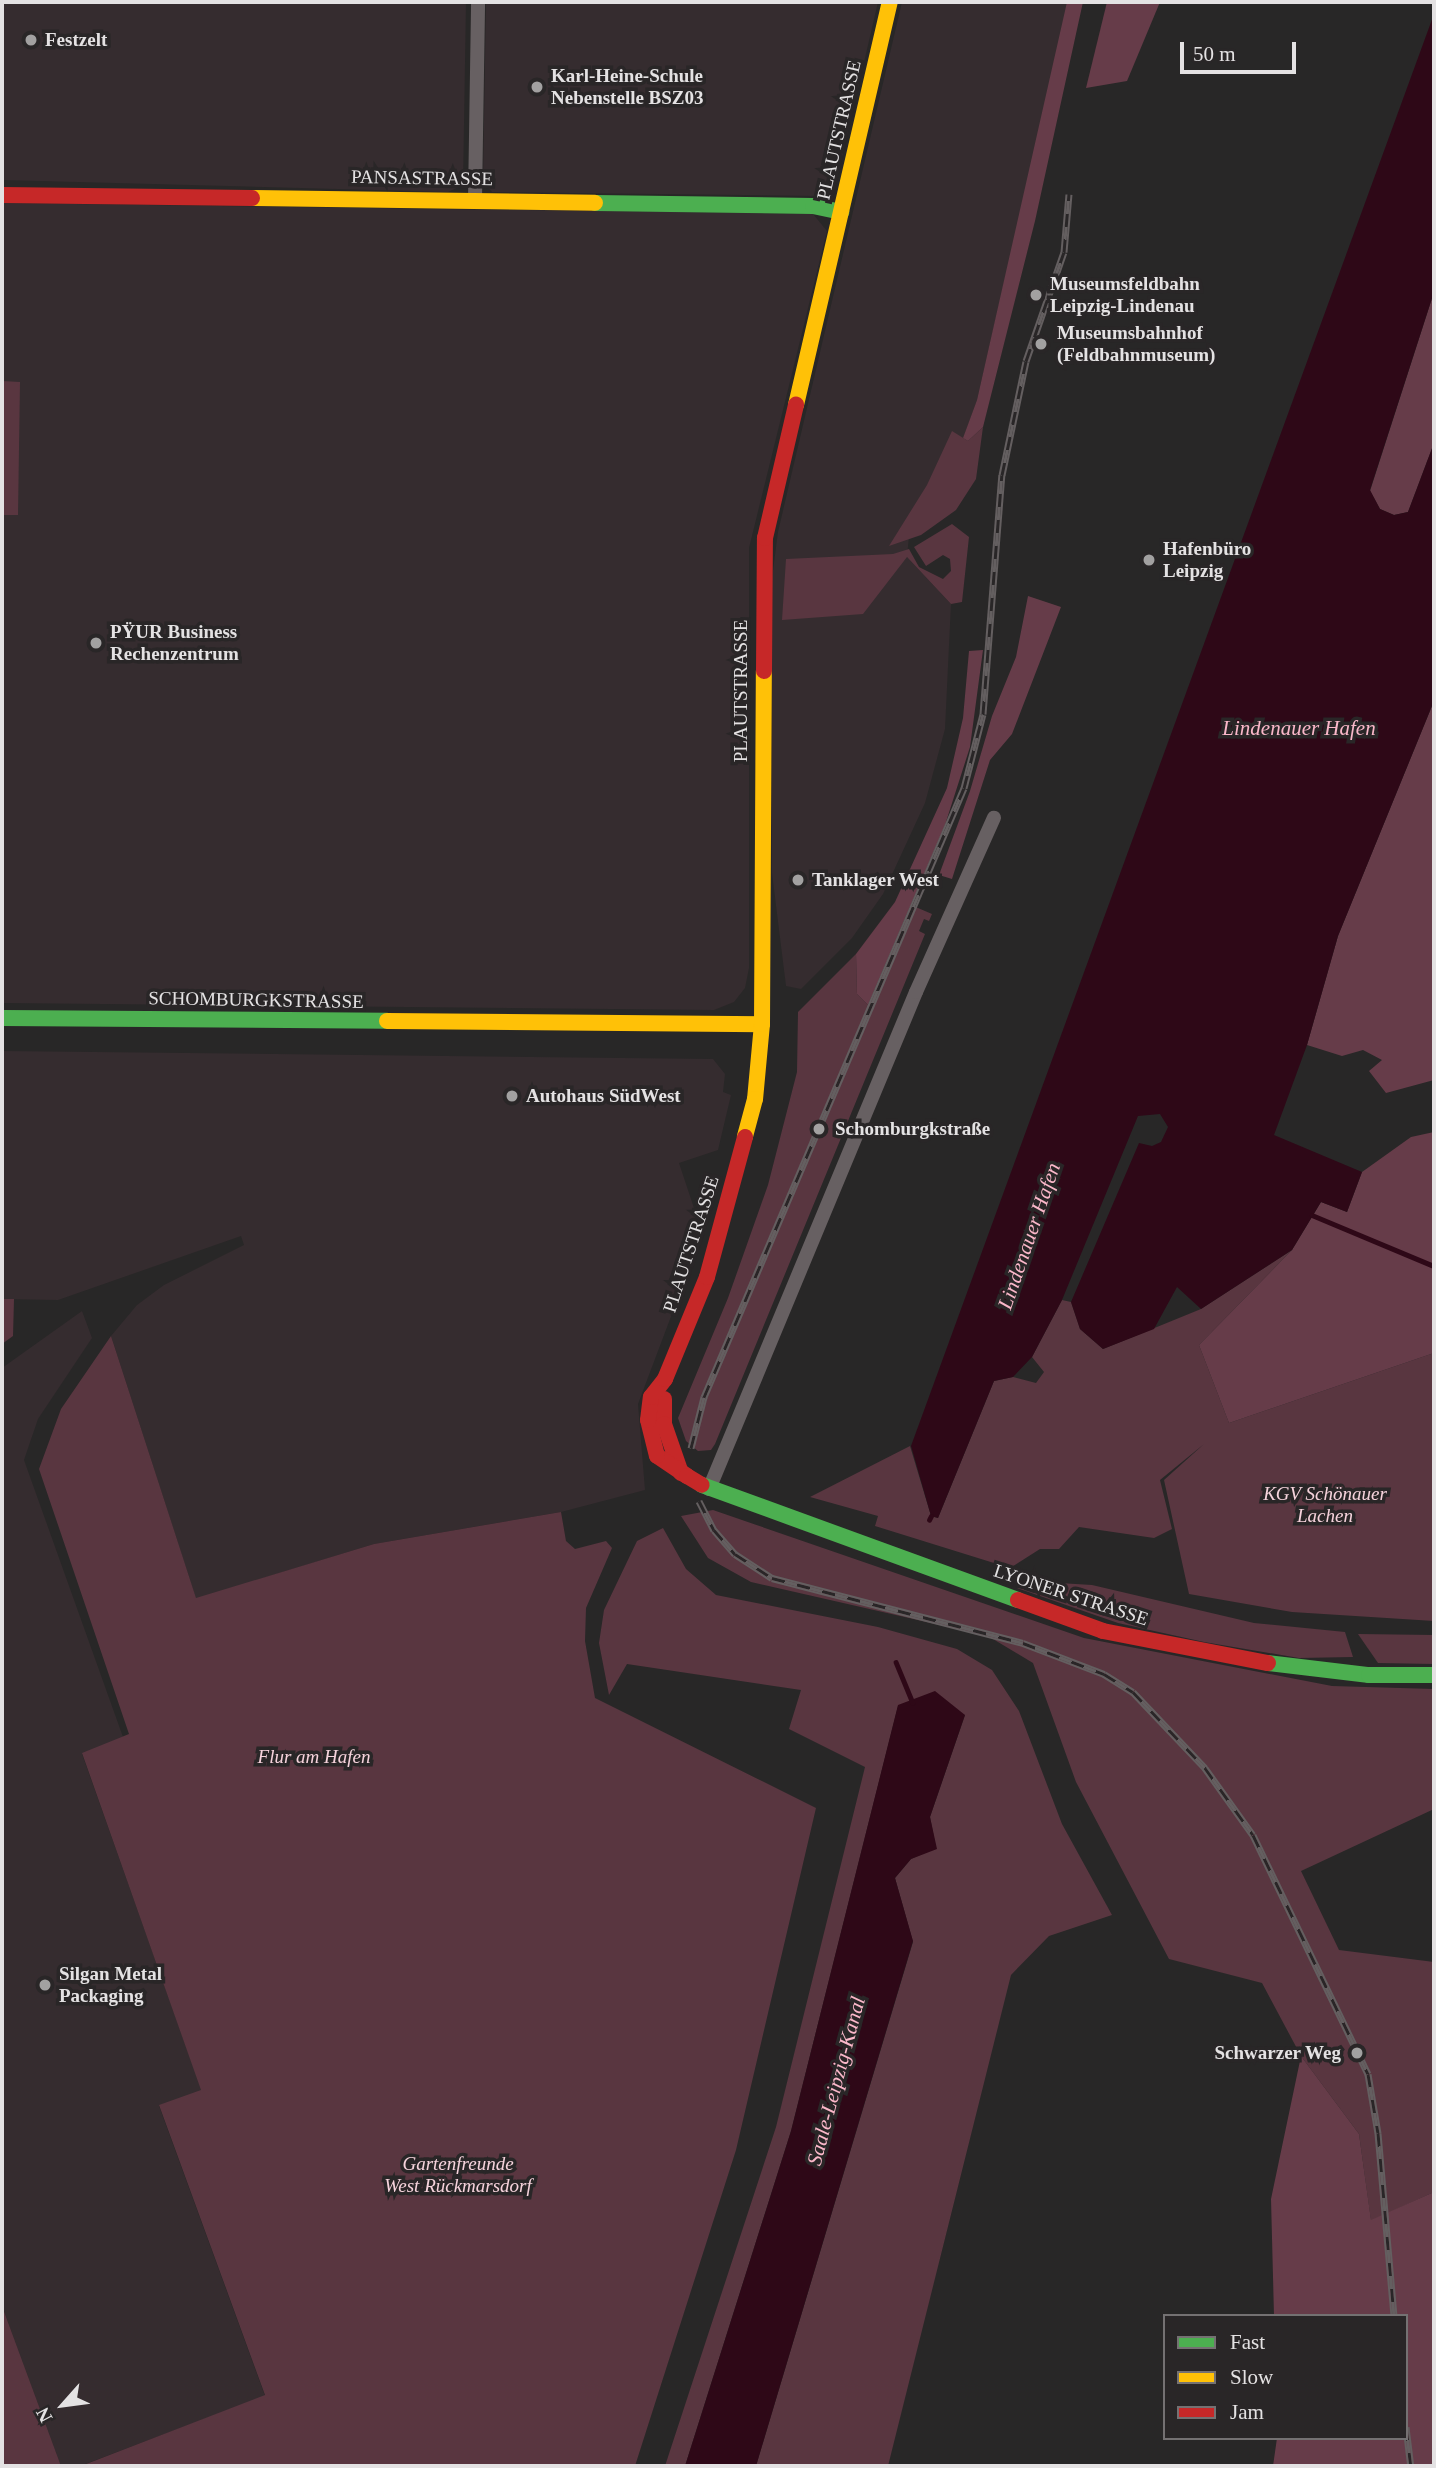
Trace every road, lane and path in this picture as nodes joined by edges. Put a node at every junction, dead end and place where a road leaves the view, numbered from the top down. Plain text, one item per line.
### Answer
1 (478, 2) edge
2 (890, 2) edge
3 (2, 194) edge
4 (475, 199) junction
5 (841, 212) junction
6 (994, 818) dead end
7 (2, 1018) edge
8 (762, 1024) junction
9 (706, 1487) junction
10 (1434, 1675) edge

1 - 4 street
2 - 5 main road, PLAUTSTRASSE
3 - 4 main road, PANSASTRASSE
4 - 5 main road, PANSASTRASSE
5 - 8 main road, PLAUTSTRASSE
6 - 9 street
7 - 8 main road, SCHOMBURGKSTRASSE
8 - 9 main road, PLAUTSTRASSE, bridge
9 - 10 main road, LYONER STRASSE

